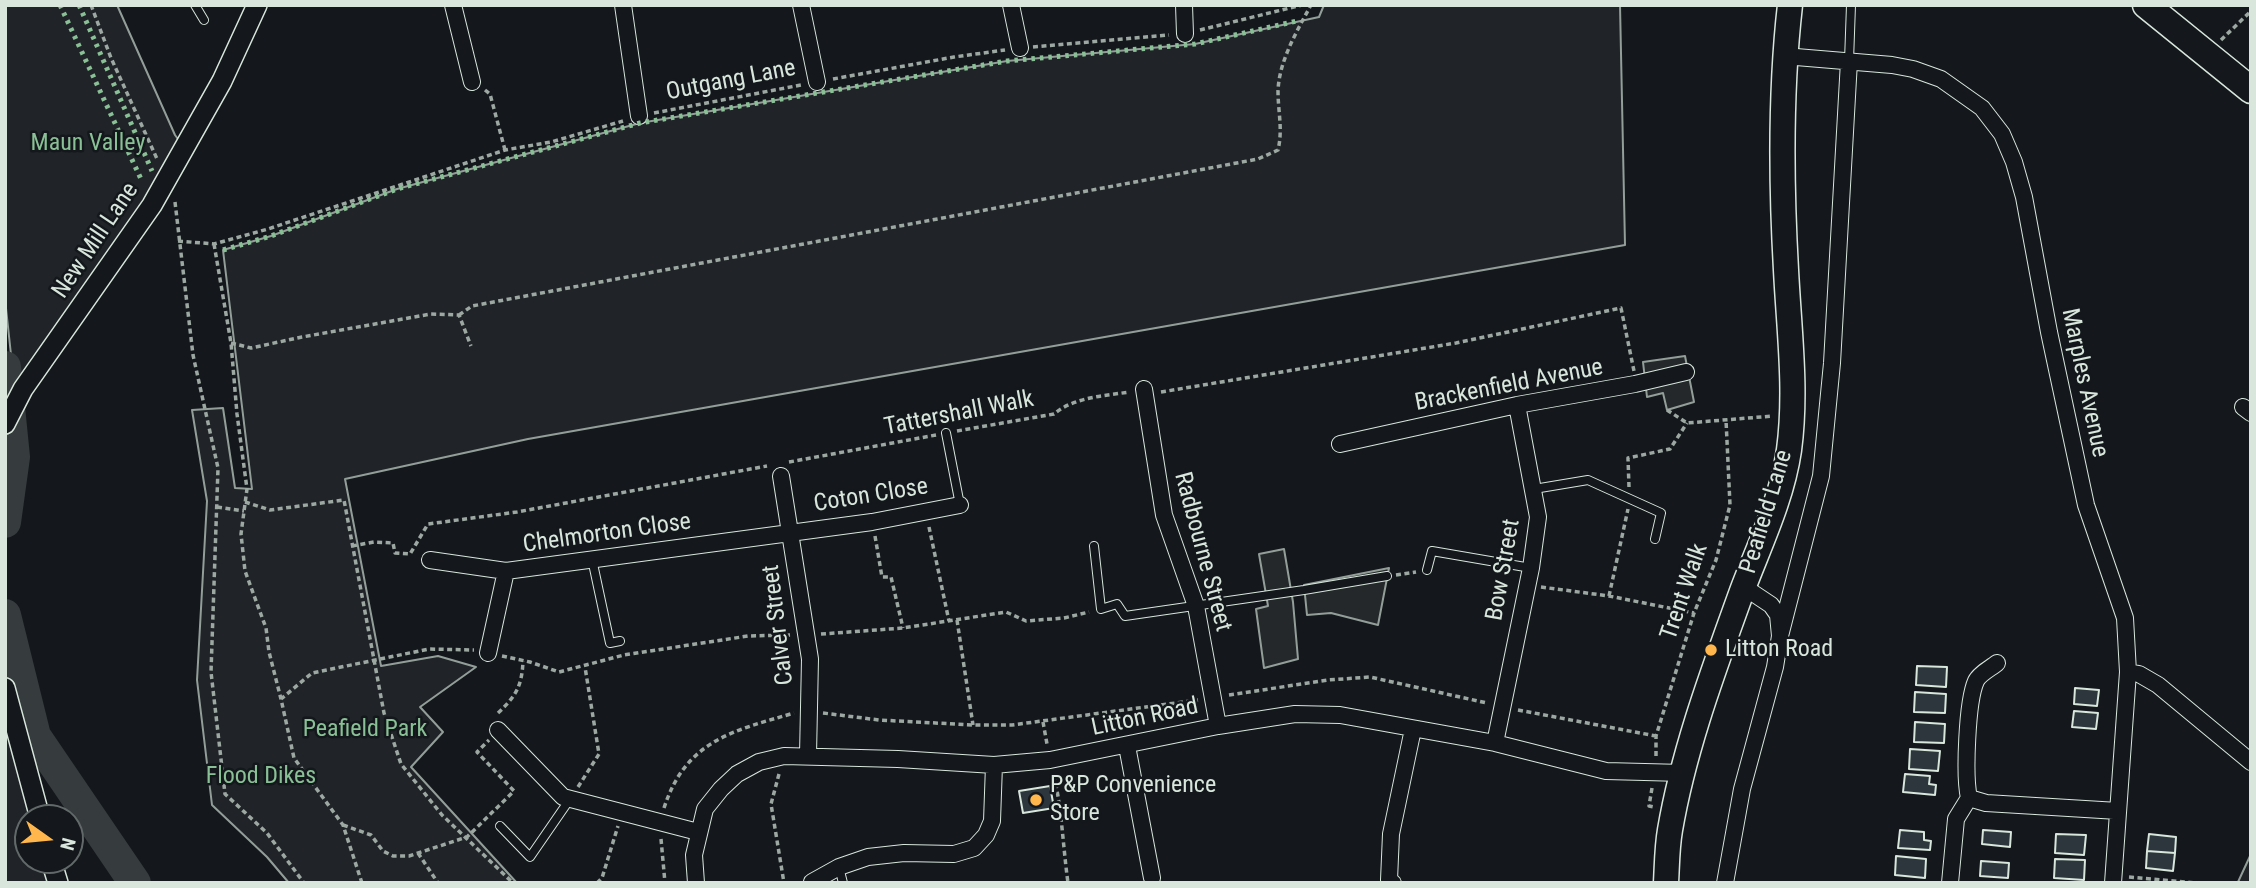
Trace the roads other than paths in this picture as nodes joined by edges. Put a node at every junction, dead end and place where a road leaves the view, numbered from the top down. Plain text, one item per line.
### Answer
1 (195, 5) edge
2 (257, 5) edge
3 (453, 5) edge
4 (623, 5) edge
5 (801, 5) edge
6 (1011, 5) edge
7 (1184, 5) edge
8 (1790, 5) edge
9 (1852, 5) edge
10 (2146, 5) edge
11 (204, 20) dead end
12 (1185, 34) road end
13 (1020, 48) road end
14 (1784, 56) junction
15 (1849, 61) junction
16 (472, 82) road end
17 (817, 82) road end
18 (2251, 89) edge
19 (639, 116) road end
20 (1686, 372) dead end
21 (1144, 392) road end
22 (1517, 405) junction
23 (5, 424) edge
24 (946, 433) road end
25 (1340, 444) dead end
26 (780, 470) road end
27 (1534, 489) junction
28 (960, 505) joint
29 (790, 531) junction
30 (1655, 539) dead end
31 (1094, 546) dead end
32 (592, 559) junction
33 (430, 561) dead end
34 (1427, 570) road end
35 (506, 571) junction
36 (1387, 576) road end
37 (1529, 577) junction
38 (1744, 587) junction
39 (1196, 606) junction
40 (1780, 636) junction
41 (620, 642) dead end
42 (488, 653) road end
43 (1997, 663) dead end
44 (2127, 673) junction
45 (5, 688) edge
46 (495, 724) road end
47 (1218, 726) junction
48 (1413, 729) junction
49 (1495, 743) junction
50 (1127, 746) junction
51 (808, 755) junction
52 (2251, 762) edge
53 (994, 765) junction
54 (1683, 773) junction
55 (1969, 798) junction
56 (570, 799) junction
57 (36, 804) edge
58 (2118, 810) junction
59 (500, 826) dead end
60 (698, 832) junction
61 (841, 875) edge
62 (1152, 878) dead end
63 (2113, 879) edge
64 (812, 882) edge
65 (1386, 882) edge
66 (696, 883) edge
67 (1666, 883) edge
68 (1725, 883) edge
69 (1950, 883) edge

1 - 11 lane
2 - 23 street, New Mill Lane
3 - 16 street
4 - 19 street
5 - 17 street
6 - 13 street
7 - 12 street
8 - 14 main road, Peafield Lane
9 - 15 lane
10 - 18 highway
14 - 15 street, Marples Avenue
14 - 38 main road, Peafield Lane
15 - 40 street
15 - 44 street, Marples Avenue
20 - 22 street, Brackenfield Avenue
21 - 39 street, Radbourne Street
22 - 25 street, Brackenfield Avenue
22 - 27 street, Bow Street
24 - 28 lane
26 - 29 street, Calver Street
27 - 30 lane
27 - 37 street, Bow Street
28 - 29 street, Coton Close
29 - 32 street, Chelmorton Close
29 - 51 street, Calver Street
31 - 39 lane
32 - 35 street, Chelmorton Close
32 - 41 lane
33 - 35 street, Chelmorton Close
34 - 37 lane
35 - 42 street
36 - 39 lane
37 - 49 street, Bow Street
38 - 40 street
38 - 54 main road, Peafield Lane
39 - 47 street, Radbourne Street
40 - 68 street
43 - 55 street
44 - 52 street
44 - 58 street, Marples Avenue
45 - 57 street
46 - 56 street
47 - 48 street, Litton Road
47 - 50 street, Litton Road
48 - 49 street, Litton Road
48 - 65 street
49 - 54 street, Litton Road
50 - 53 street, Litton Road
50 - 62 street
51 - 53 street, Litton Road
51 - 60 street, Litton Road
53 - 61 street
54 - 67 main road, Peafield Lane
55 - 58 street
55 - 69 street
56 - 59 lane
56 - 60 street
58 - 63 street, Marples Avenue
60 - 66 street, Litton Road
61 - 64 street

